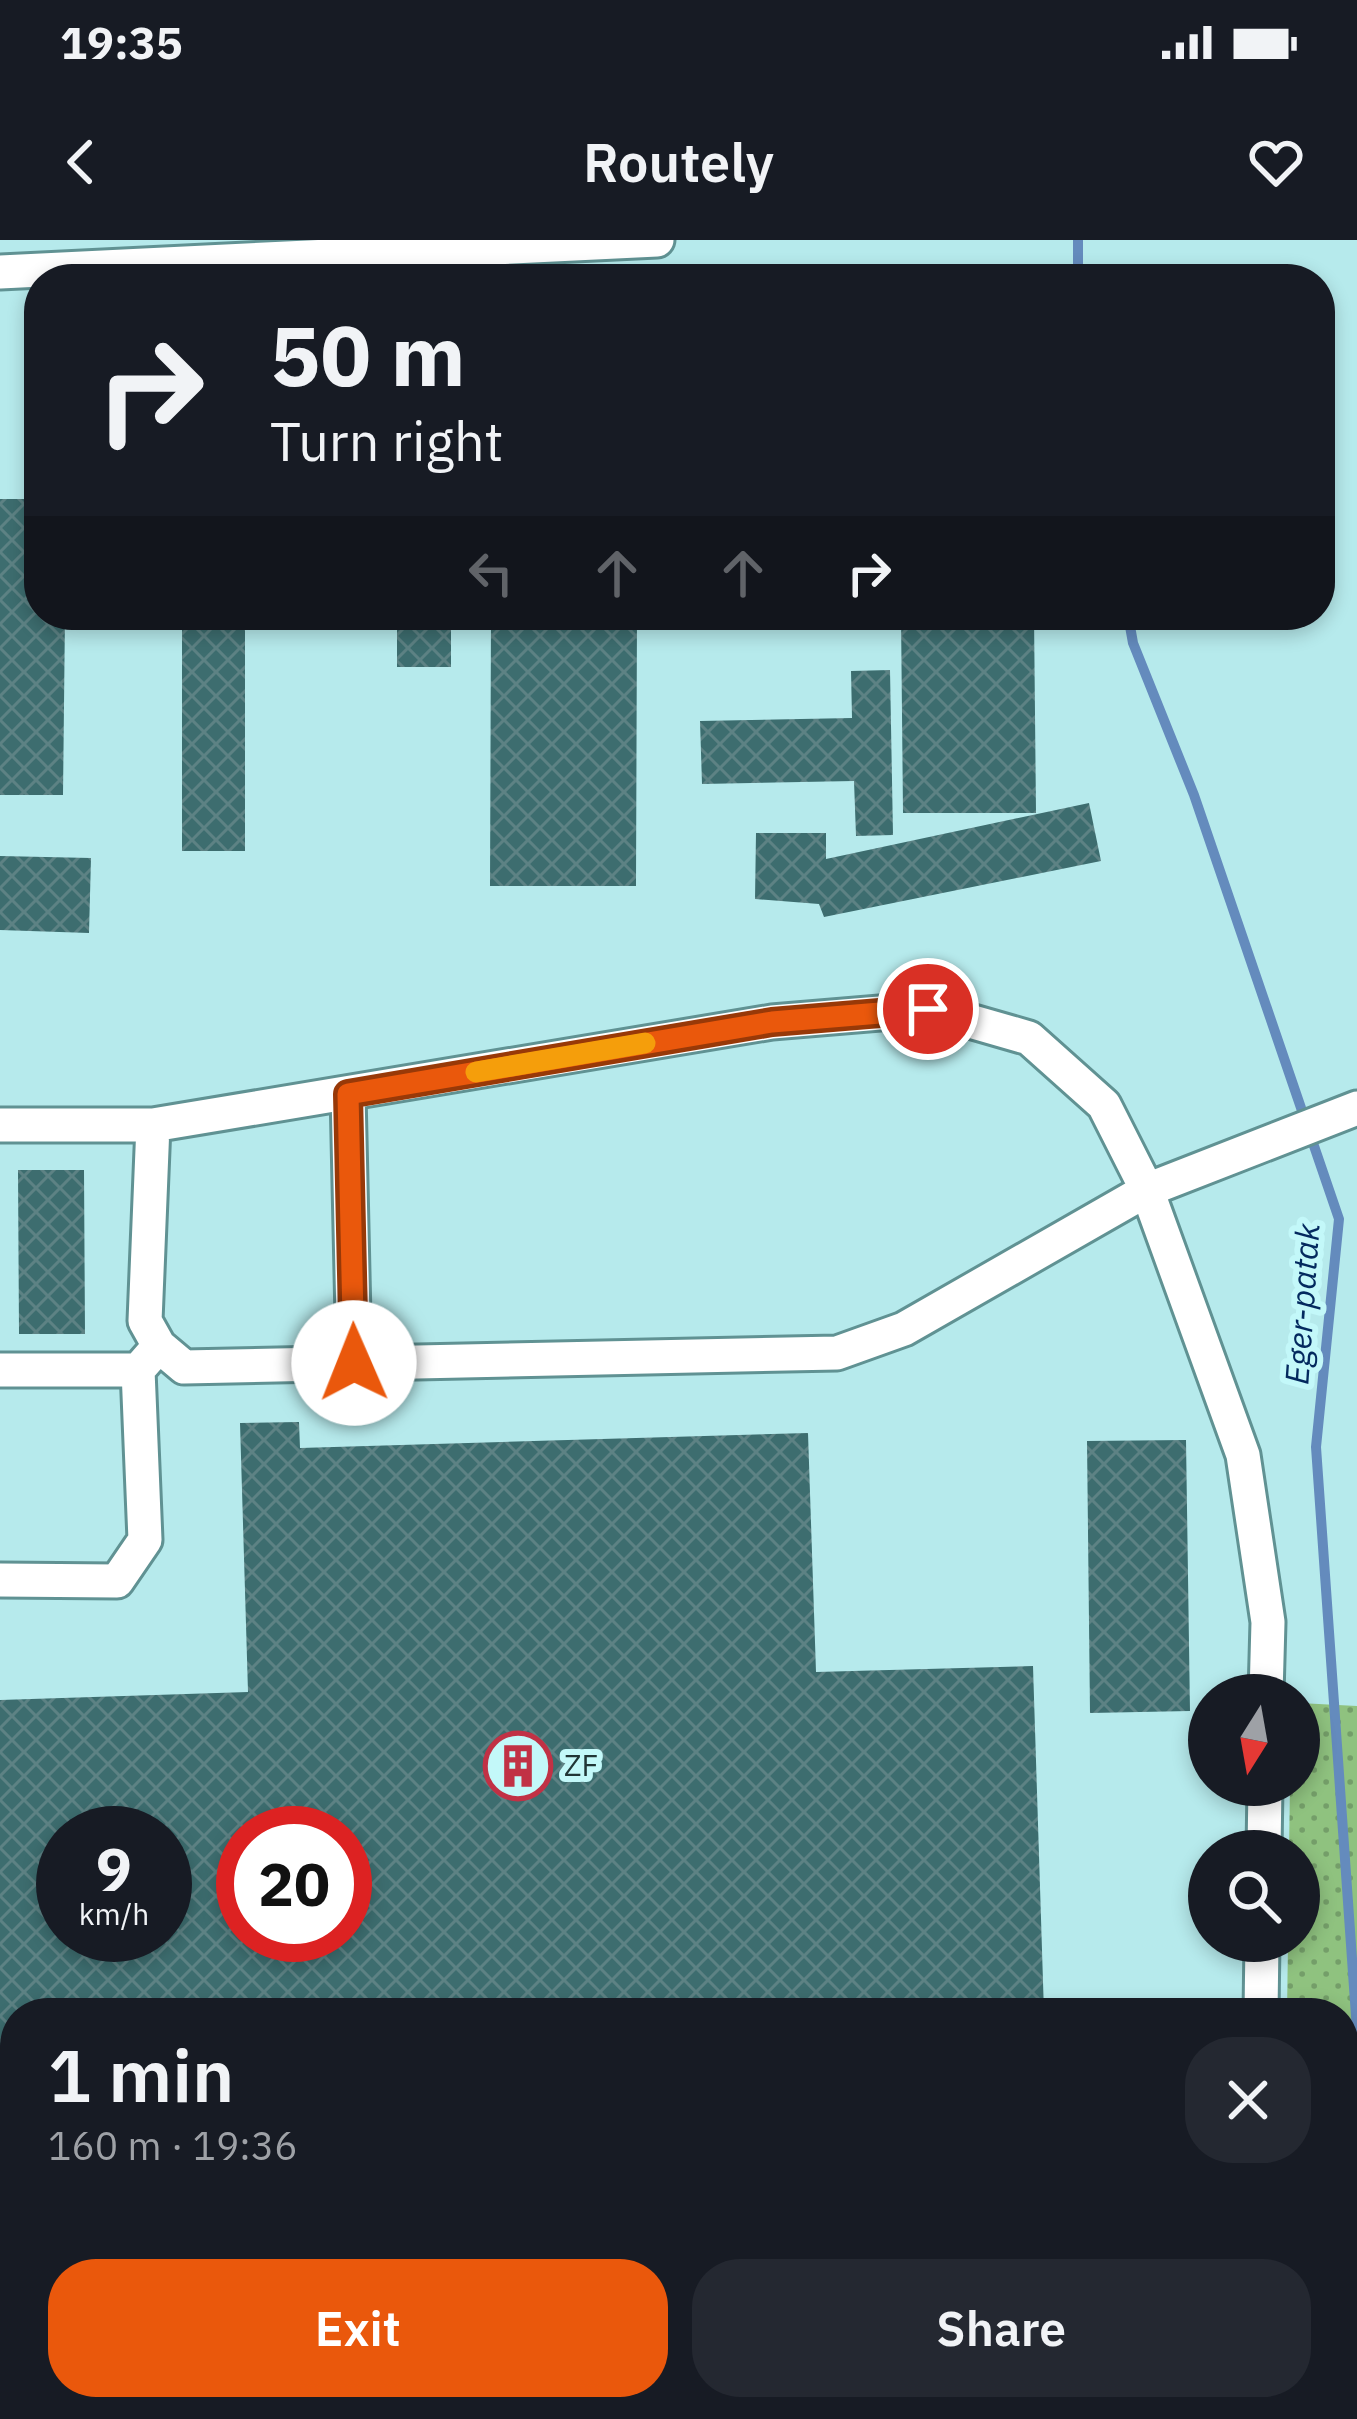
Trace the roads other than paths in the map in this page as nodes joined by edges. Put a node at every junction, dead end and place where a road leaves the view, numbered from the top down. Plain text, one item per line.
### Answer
1 (657, 240) edge
2 (624, 241) edge
3 (161, 264) edge
4 (348, 1094) junction
5 (1357, 1108) edge
6 (0, 1125) edge
7 (153, 1125) junction
8 (1147, 1190) junction
9 (149, 1358) junction
10 (354, 1363) junction
11 (0, 1370) edge
12 (0, 1580) edge
13 (1267, 1674) edge
14 (1262, 1962) edge
15 (1261, 1998) edge

1 - 2 street
2 - 3 street
4 - 7 street
4 - 8 street
4 - 10 street
5 - 8 street
6 - 7 street
7 - 9 street
8 - 10 street
8 - 13 street
9 - 10 street
9 - 11 street
9 - 12 street
14 - 15 street

